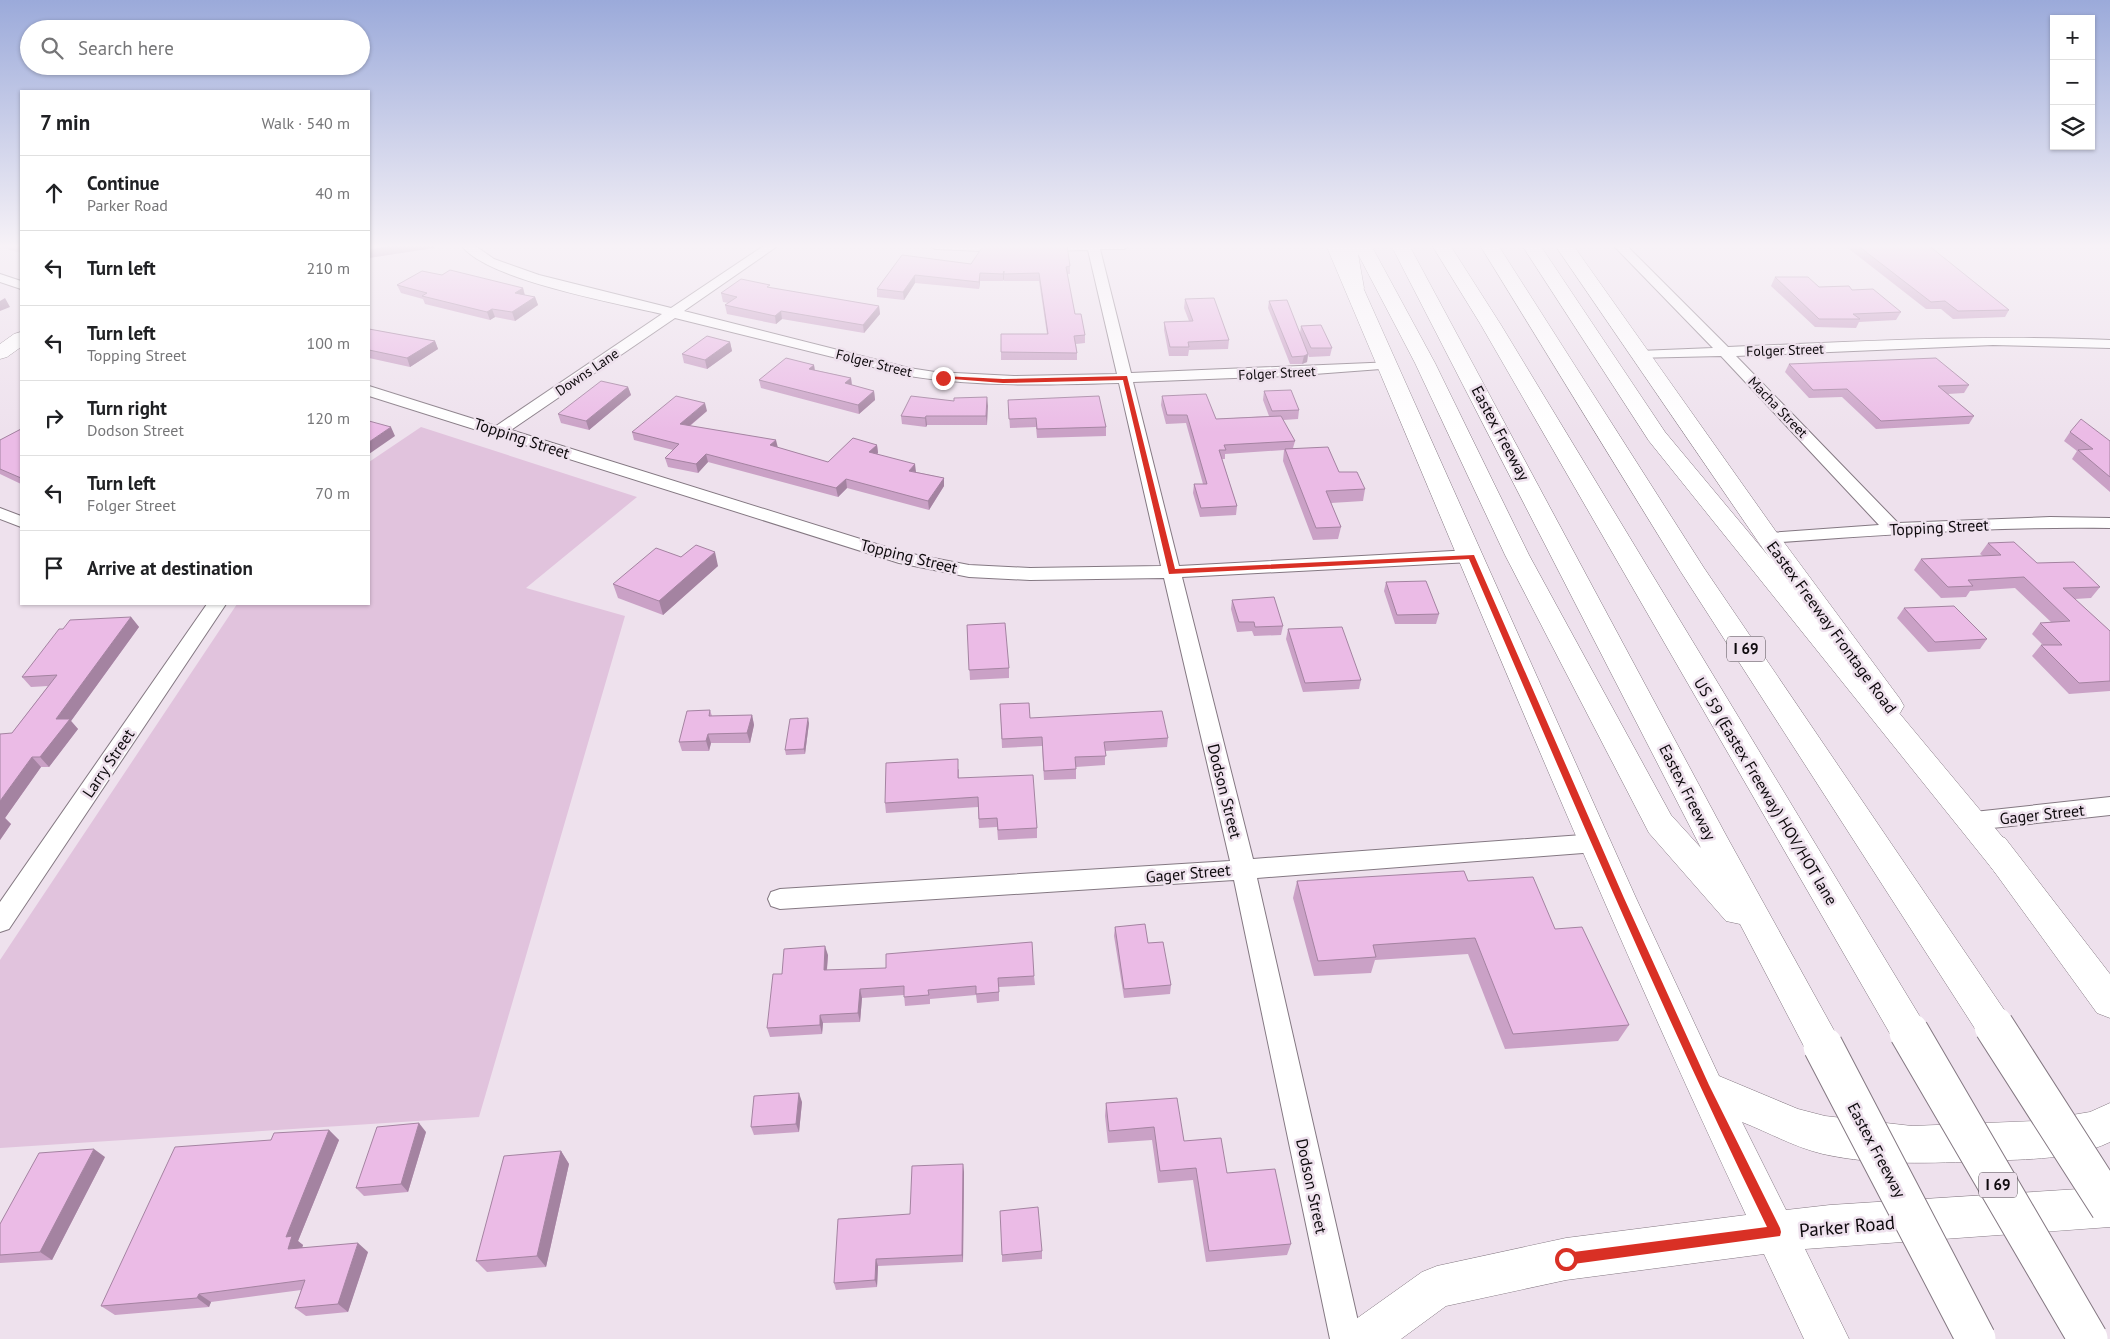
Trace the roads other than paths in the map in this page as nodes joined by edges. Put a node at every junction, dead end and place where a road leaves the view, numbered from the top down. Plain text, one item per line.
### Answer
1 (653, 307) edge
2 (683, 307) edge
3 (1108, 307) edge
4 (1364, 307) edge
5 (1395, 307) edge
6 (1434, 307) edge
7 (1480, 307) edge
8 (1483, 307) edge
9 (1530, 307) edge
10 (1573, 307) edge
11 (1607, 307) edge
12 (1681, 307) edge
13 (675, 313) junction
14 (1491, 325) junction
15 (20, 339) edge
16 (2110, 344) edge
17 (1725, 352) junction
18 (0, 353) edge
19 (1639, 355) junction
20 (1389, 365) junction
21 (1125, 378) junction
22 (370, 391) edge
23 (499, 431) junction
24 (0, 513) edge
25 (20, 522) edge
26 (2110, 522) edge
27 (1893, 529) junction
28 (1768, 538) junction
29 (1472, 556) junction
30 (1172, 572) junction
31 (216, 605) edge
32 (2110, 806) edge
33 (1974, 821) junction
34 (1596, 843) junction
35 (2009, 867) junction
36 (1243, 868) junction
37 (780, 900) dead end
38 (0, 922) edge
39 (1764, 940) junction
40 (2110, 1002) edge
41 (1706, 1089) junction
42 (2110, 1122) edge
43 (2110, 1207) edge
44 (1775, 1232) junction
45 (1346, 1339) edge
46 (1364, 1339) edge
47 (1827, 1339) edge
48 (1976, 1339) edge
49 (2088, 1339) edge

1 - 13 street, Folger Street
2 - 13 street, Downs Lane
3 - 21 street, Dodson Street
4 - 20 main road
5 - 39 main road
6 - 39 main road, Eastex Freeway
7 - 14 main road, US 59 (Eastex Freeway) HOV/HOT lane
8 - 14 main road
9 - 43 main road, I 69, bridge
10 - 35 main road
11 - 19 main road, Eastex Freeway Frontage Road
12 - 17 street, Macha Street
13 - 21 street, Folger Street
13 - 23 street, Downs Lane
14 - 49 main road, US 59 (Eastex Freeway) HOV/HOT lane / I 69, bridge
15 - 18 main road
16 - 17 street, Folger Street
17 - 19 street, Folger Street
17 - 27 street, Macha Street
19 - 28 main road, Eastex Freeway Frontage Road
20 - 21 street, Folger Street
20 - 29 main road
21 - 30 street, Dodson Street
22 - 23 street, Topping Street
23 - 30 street, Topping Street
24 - 25 street
26 - 27 street, Topping Street
27 - 28 street, Topping Street
28 - 33 main road, Eastex Freeway Frontage Road
29 - 30 street, Topping Street
29 - 34 main road
30 - 36 street, Dodson Street
31 - 38 street, Larry Street
32 - 33 street, Gager Street
33 - 35 main road, Eastex Freeway Frontage Road
34 - 36 street, Gager Street
34 - 41 main road
35 - 40 main road, Eastex Freeway Frontage Road
36 - 37 street, Gager Street
36 - 45 street, Dodson Street
39 - 48 main road, Eastex Freeway, bridge
41 - 42 main road
41 - 44 main road
43 - 44 main road, Parker Road
44 - 46 main road, Parker Road
44 - 47 main road

